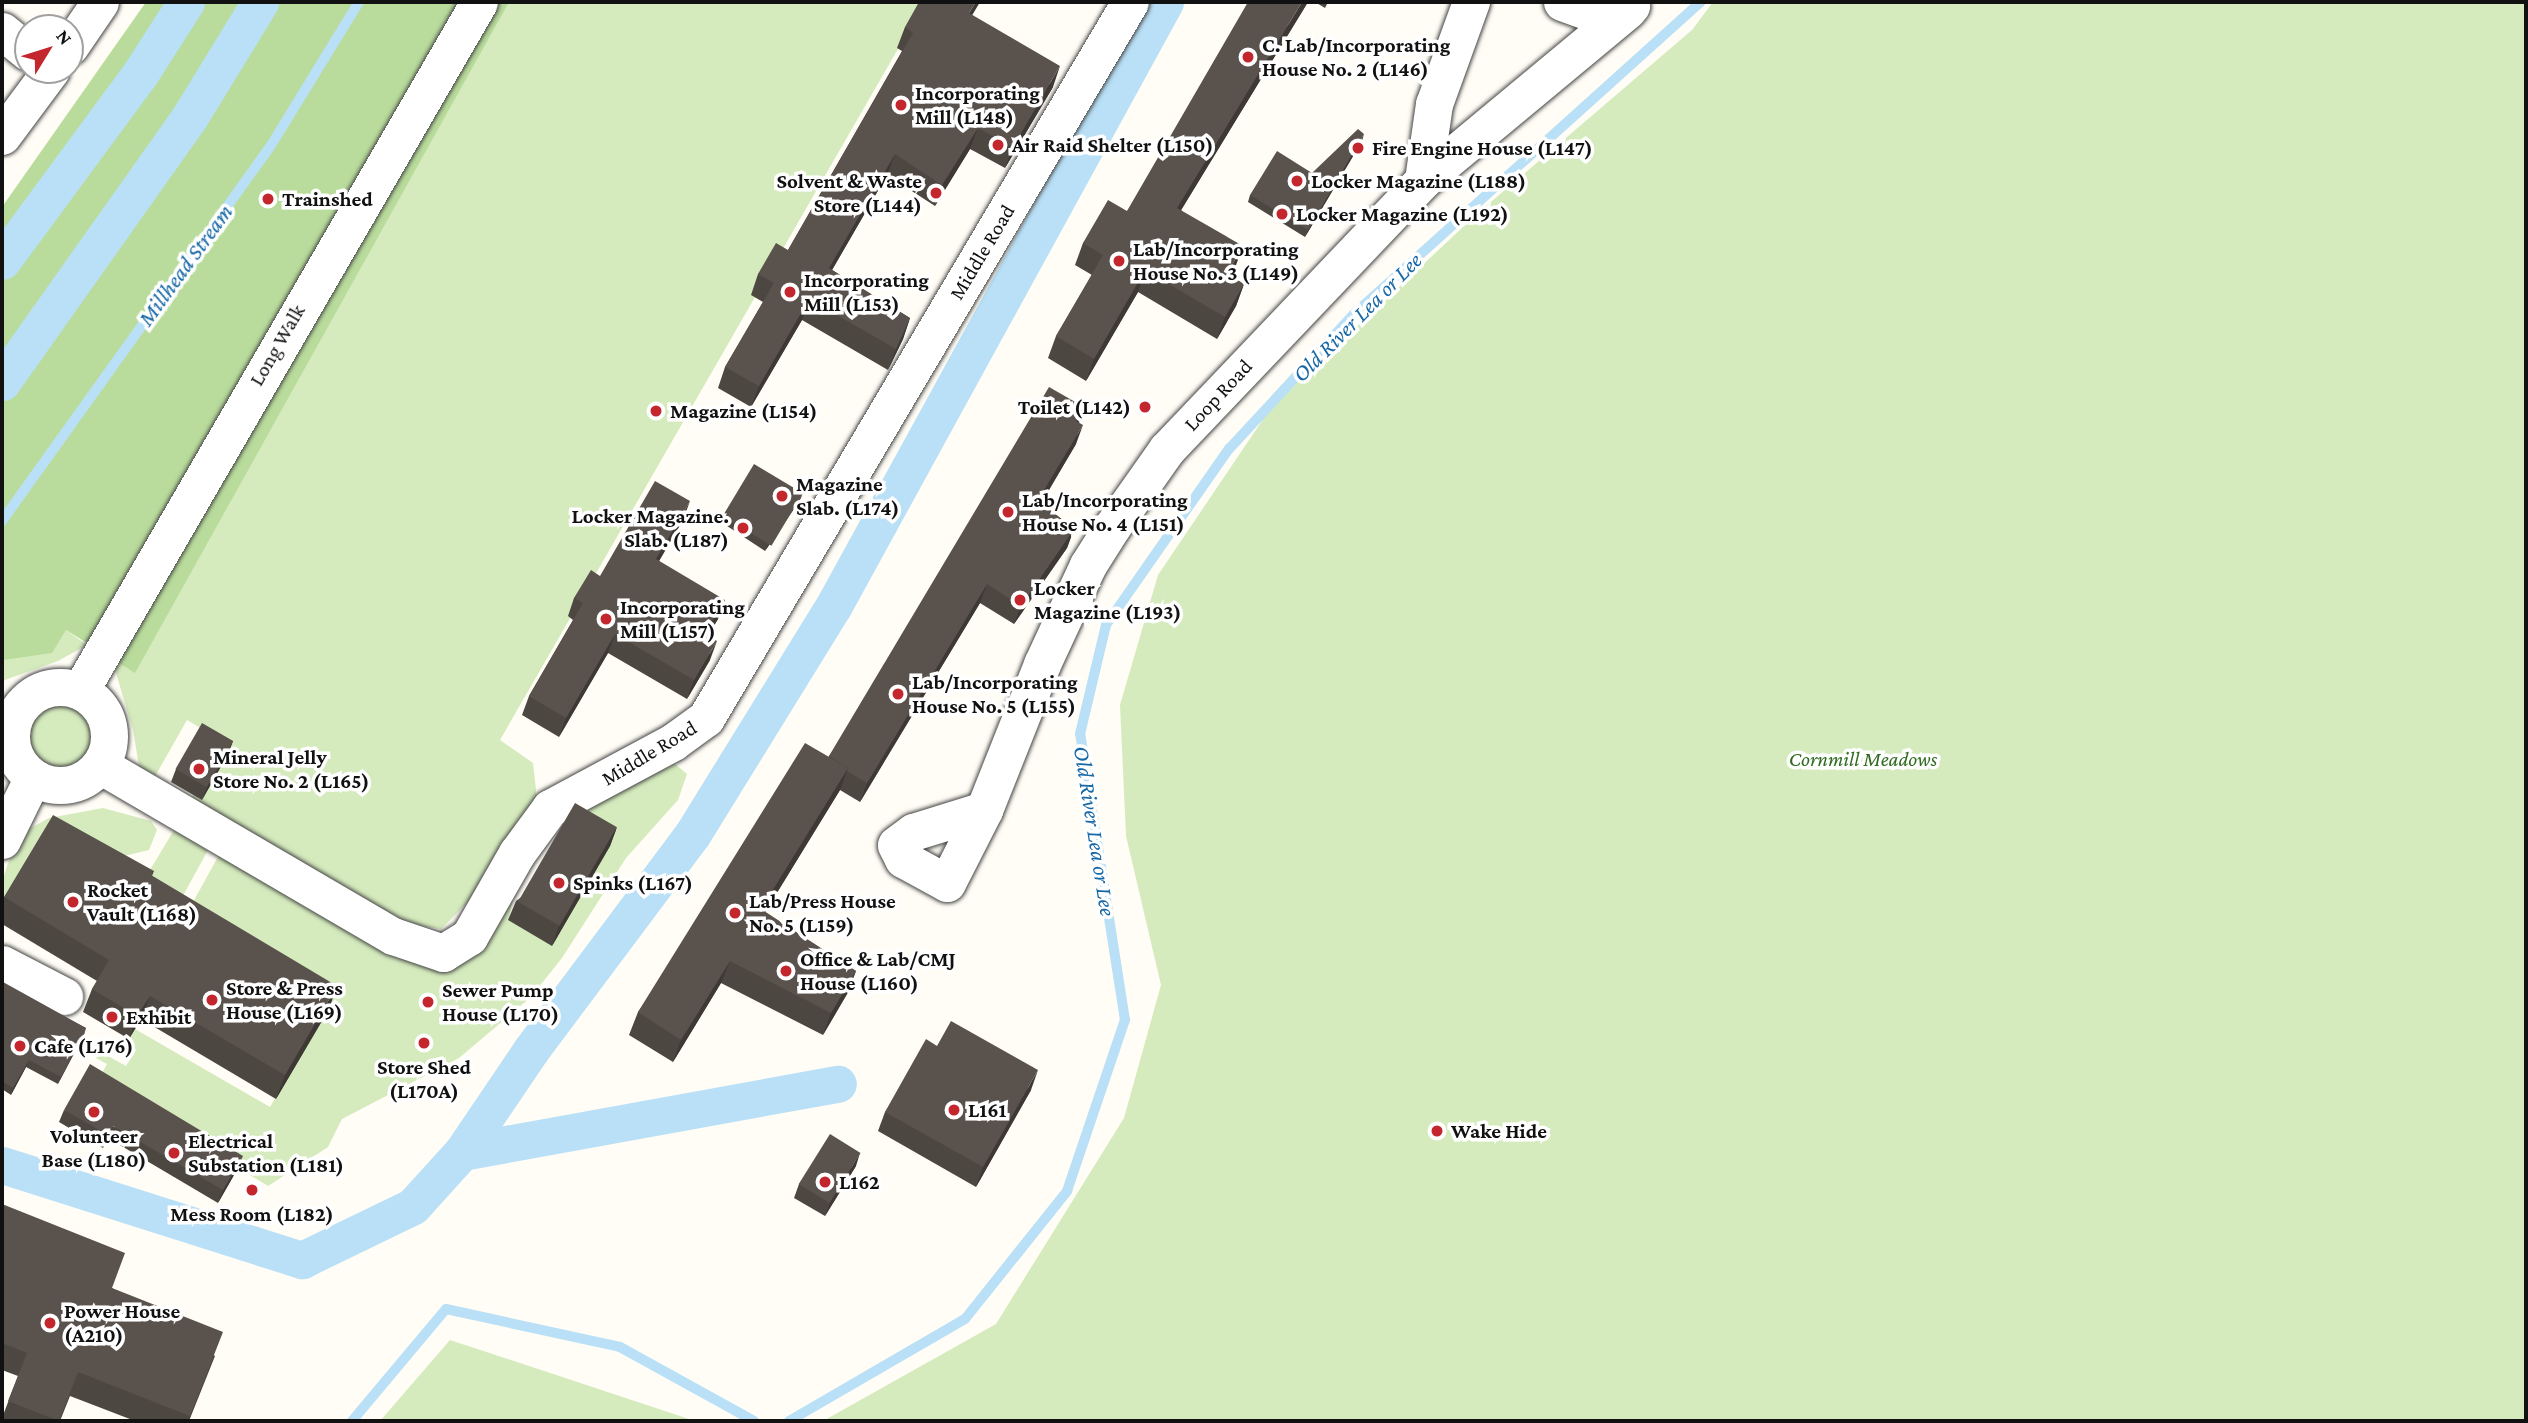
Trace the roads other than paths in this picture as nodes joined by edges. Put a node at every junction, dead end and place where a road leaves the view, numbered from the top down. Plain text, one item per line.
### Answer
1 (11, 2) edge
2 (100, 2) edge
3 (478, 2) edge
4 (1130, 2) edge
5 (1471, 2) edge
6 (1562, 2) edge
7 (1632, 6) edge
8 (2, 15) edge
9 (84, 25) edge
10 (41, 84) edge
11 (2, 136) edge
12 (1423, 180) junction
13 (80, 691) junction
14 (11, 704) edge
15 (100, 765) junction
16 (33, 777) junction
17 (984, 810) dead end
18 (2, 840) edge
19 (2, 964) edge
20 (64, 996) dead end

1 - 8 street
2 - 9 street
3 - 13 street, Long Walk
4 - 15 street, Middle Road
5 - 12 street
6 - 7 street
7 - 12 street, Loop Road
10 - 11 street
12 - 17 street, Loop Road
13 - 14 street
13 - 15 street
14 - 16 street
15 - 16 street
16 - 18 street
19 - 20 street

